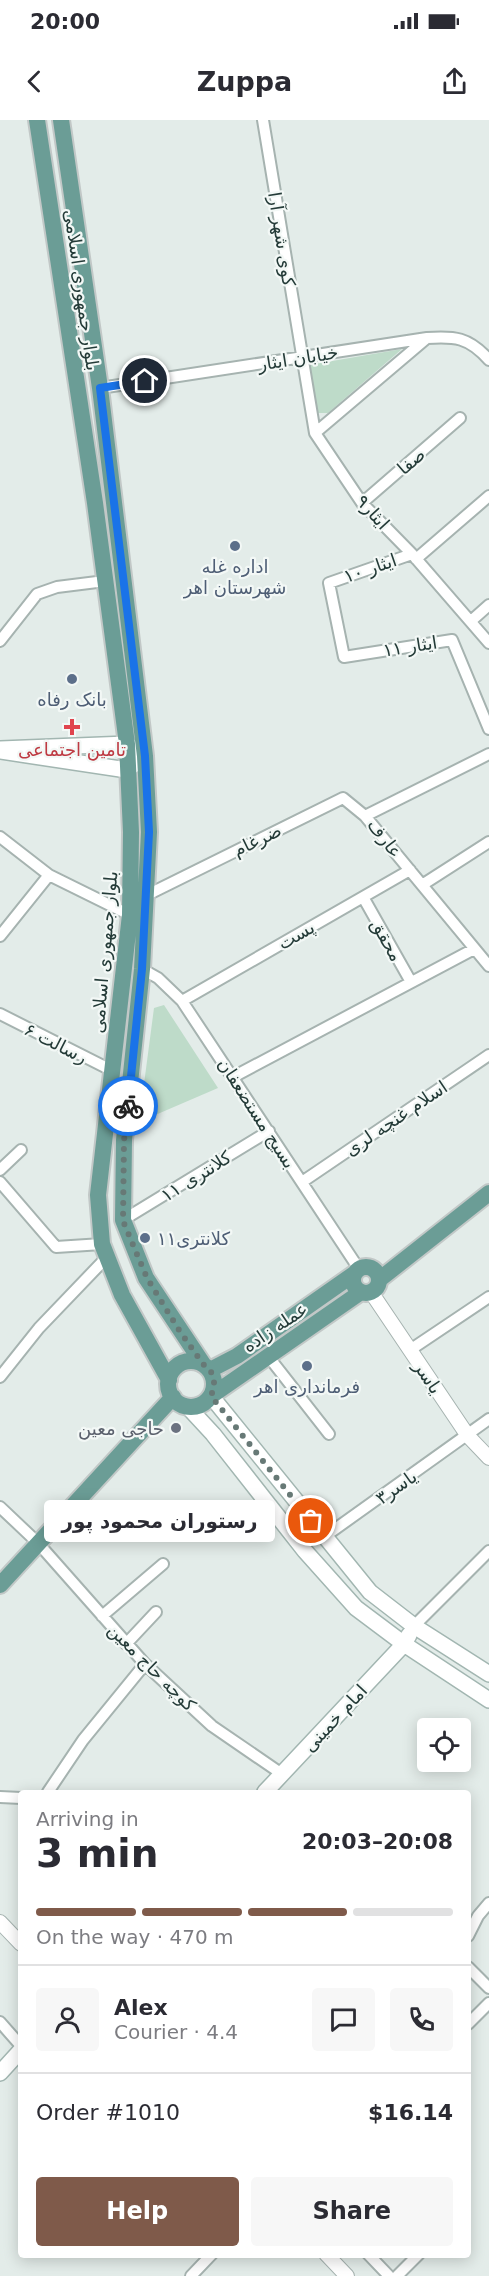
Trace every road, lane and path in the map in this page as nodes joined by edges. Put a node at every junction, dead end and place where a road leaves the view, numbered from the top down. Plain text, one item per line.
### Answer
1 (37, 120) edge
2 (61, 120) edge
3 (263, 120) edge
4 (427, 338) junction
5 (302, 358) junction
6 (489, 360) edge
7 (100, 388) junction
8 (460, 418) dead end
9 (315, 433) junction
10 (489, 496) edge
11 (362, 503) junction
12 (414, 557) junction
13 (105, 581) junction
14 (489, 605) edge
15 (471, 621) junction
16 (0, 641) edge
17 (489, 643) edge
18 (344, 657) joint
19 (484, 703) edge
20 (489, 729) edge
21 (127, 744) junction
22 (0, 750) edge
23 (489, 754) edge
24 (145, 756) junction
25 (127, 770) junction
26 (365, 816) junction
27 (0, 837) edge
28 (489, 842) edge
29 (410, 870) junction
30 (49, 875) junction
31 (422, 885) junction
32 (147, 895) junction
33 (363, 897) junction
34 (130, 915) junction
35 (0, 936) edge
36 (474, 949) junction
37 (489, 966) edge
38 (142, 969) junction
39 (411, 982) junction
40 (182, 1001) junction
41 (0, 1014) edge
42 (489, 1055) edge
43 (113, 1071) junction
44 (233, 1077) junction
45 (268, 1131) junction
46 (21, 1150) dead end
47 (0, 1170) edge
48 (0, 1182) edge
49 (302, 1182) junction
50 (489, 1193) edge
51 (123, 1221) junction
52 (105, 1250) junction
53 (356, 1272) junction
54 (371, 1288) junction
55 (489, 1297) edge
56 (410, 1350) junction
57 (268, 1356) junction
58 (207, 1367) junction
59 (0, 1377) edge
60 (169, 1380) junction
61 (211, 1396) junction
62 (173, 1398) junction
63 (188, 1407) junction
64 (489, 1419) edge
65 (329, 1434) dead end
66 (468, 1436) junction
67 (489, 1458) edge
68 (0, 1507) edge
69 (324, 1538) junction
70 (38, 1543) junction
71 (489, 1551) edge
72 (163, 1564) dead end
73 (0, 1585) edge
74 (156, 1612) dead end
75 (102, 1616) junction
76 (414, 1626) junction
77 (126, 1644) junction
78 (404, 1644) junction
79 (145, 1664) junction
80 (489, 1674) edge
81 (489, 1700) edge
82 (282, 1774) junction
83 (49, 1790) edge
84 (267, 1790) edge
85 (0, 1797) edge
86 (18, 1798) edge
87 (489, 1903) edge
88 (0, 1922) edge
89 (471, 1930) edge
90 (18, 1941) edge
91 (471, 1970) edge
92 (489, 1988) edge
93 (489, 2003) edge
94 (471, 2021) edge
95 (0, 2022) edge
96 (18, 2044) edge
97 (18, 2052) edge
98 (0, 2073) edge
99 (208, 2258) edge
100 (330, 2258) edge
101 (372, 2258) edge
102 (415, 2258) edge
103 (190, 2276) edge
104 (347, 2276) edge
105 (389, 2276) edge
106 (397, 2276) edge

1 - 13 main road, بلوار جمهوری اسلامی
2 - 7 main road, بلوار جمهوری اسلامی
3 - 5 street, کوی شهر آرا
4 - 5 street, خیابان ایثار
4 - 6 street, خیابان ایثار
4 - 9 street
5 - 7 street, خیابان ایثار
5 - 9 street, ایثار۹
7 - 24 main road, بلوار جمهوری اسلامی
8 - 11 street, صفا
9 - 11 street, ایثار۹
10 - 12 street
11 - 12 street, ایثار۹
12 - 15 street, ایثار۹
12 - 18 street, ایثار ۱۰
13 - 16 street
13 - 21 main road, بلوار جمهوری اسلامی
14 - 15 street
15 - 17 street, ایثار۹
18 - 19 street, ایثار ۱۱
19 - 20 street, ایثار ۱۱
21 - 22 main road
21 - 24 main road
21 - 25 main road, بلوار جمهوری اسلامی
22 - 25 main road
23 - 26 street, عارف
24 - 25 main road
24 - 32 main road, بلوار جمهوری اسلامی
25 - 34 main road, بلوار جمهوری اسلامی
26 - 29 street, عارف
26 - 32 street, ضرغام
27 - 30 street
28 - 31 street
29 - 31 street, عارف
29 - 33 street, پست
30 - 34 street
30 - 35 street
31 - 36 street, عارف
32 - 38 main road, بلوار جمهوری اسلامی
33 - 39 street, محقق
33 - 40 street, پست
34 - 43 main road, بلوار جمهوری اسلامی
36 - 37 street, عارف
36 - 39 street
38 - 40 street, بسیج مستضعفان
38 - 51 main road, بلوار جمهوری اسلامی
39 - 44 street
40 - 44 street, بسیج مستضعفان
41 - 43 street, رسالت ۶
42 - 49 street, اسلام غنچه لری
43 - 52 main road, بلوار جمهوری اسلامی
44 - 45 street, بسیج مستضعفان
45 - 49 street, بسیج مستضعفان
45 - 51 street, کلانتری ۱۱
46 - 47 street
48 - 52 street
49 - 53 street, بسیج مستضعفان
50 - 54 main road, عمله زاده
51 - 58 main road, بلوار جمهوری اسلامی
52 - 59 street
52 - 60 main road, بلوار جمهوری اسلامی
53 - 54 main road
53 - 54 main road
53 - 58 main road, عمله زاده
54 - 56 street, یاسر
54 - 57 main road, عمله زاده
55 - 56 street
56 - 66 street, یاسر
57 - 61 main road, عمله زاده
57 - 65 street
58 - 60 main road
58 - 61 main road
60 - 62 main road
61 - 63 main road
61 - 69 main road
62 - 63 main road
62 - 70 main road
63 - 78 main road
64 - 66 street, یاسر۳
66 - 67 street, یاسر
66 - 69 street, یاسر۳
68 - 70 street, کوچه حاج معین
69 - 76 main road
70 - 73 main road
70 - 75 street, کوچه حاج معین
71 - 76 street
72 - 75 street
74 - 77 street
75 - 77 street, کوچه حاج معین
76 - 78 main road, امام خمینی
76 - 80 main road
77 - 79 street, کوچه حاج معین
78 - 81 main road
78 - 82 main road, امام خمینی
79 - 82 street, کوچه حاج معین
79 - 83 street
82 - 84 main road, امام خمینی
85 - 86 street
87 - 89 street
88 - 90 street
91 - 92 street
93 - 94 street
95 - 96 street
97 - 98 main road
99 - 103 street
100 - 104 street
101 - 105 street
102 - 106 street

